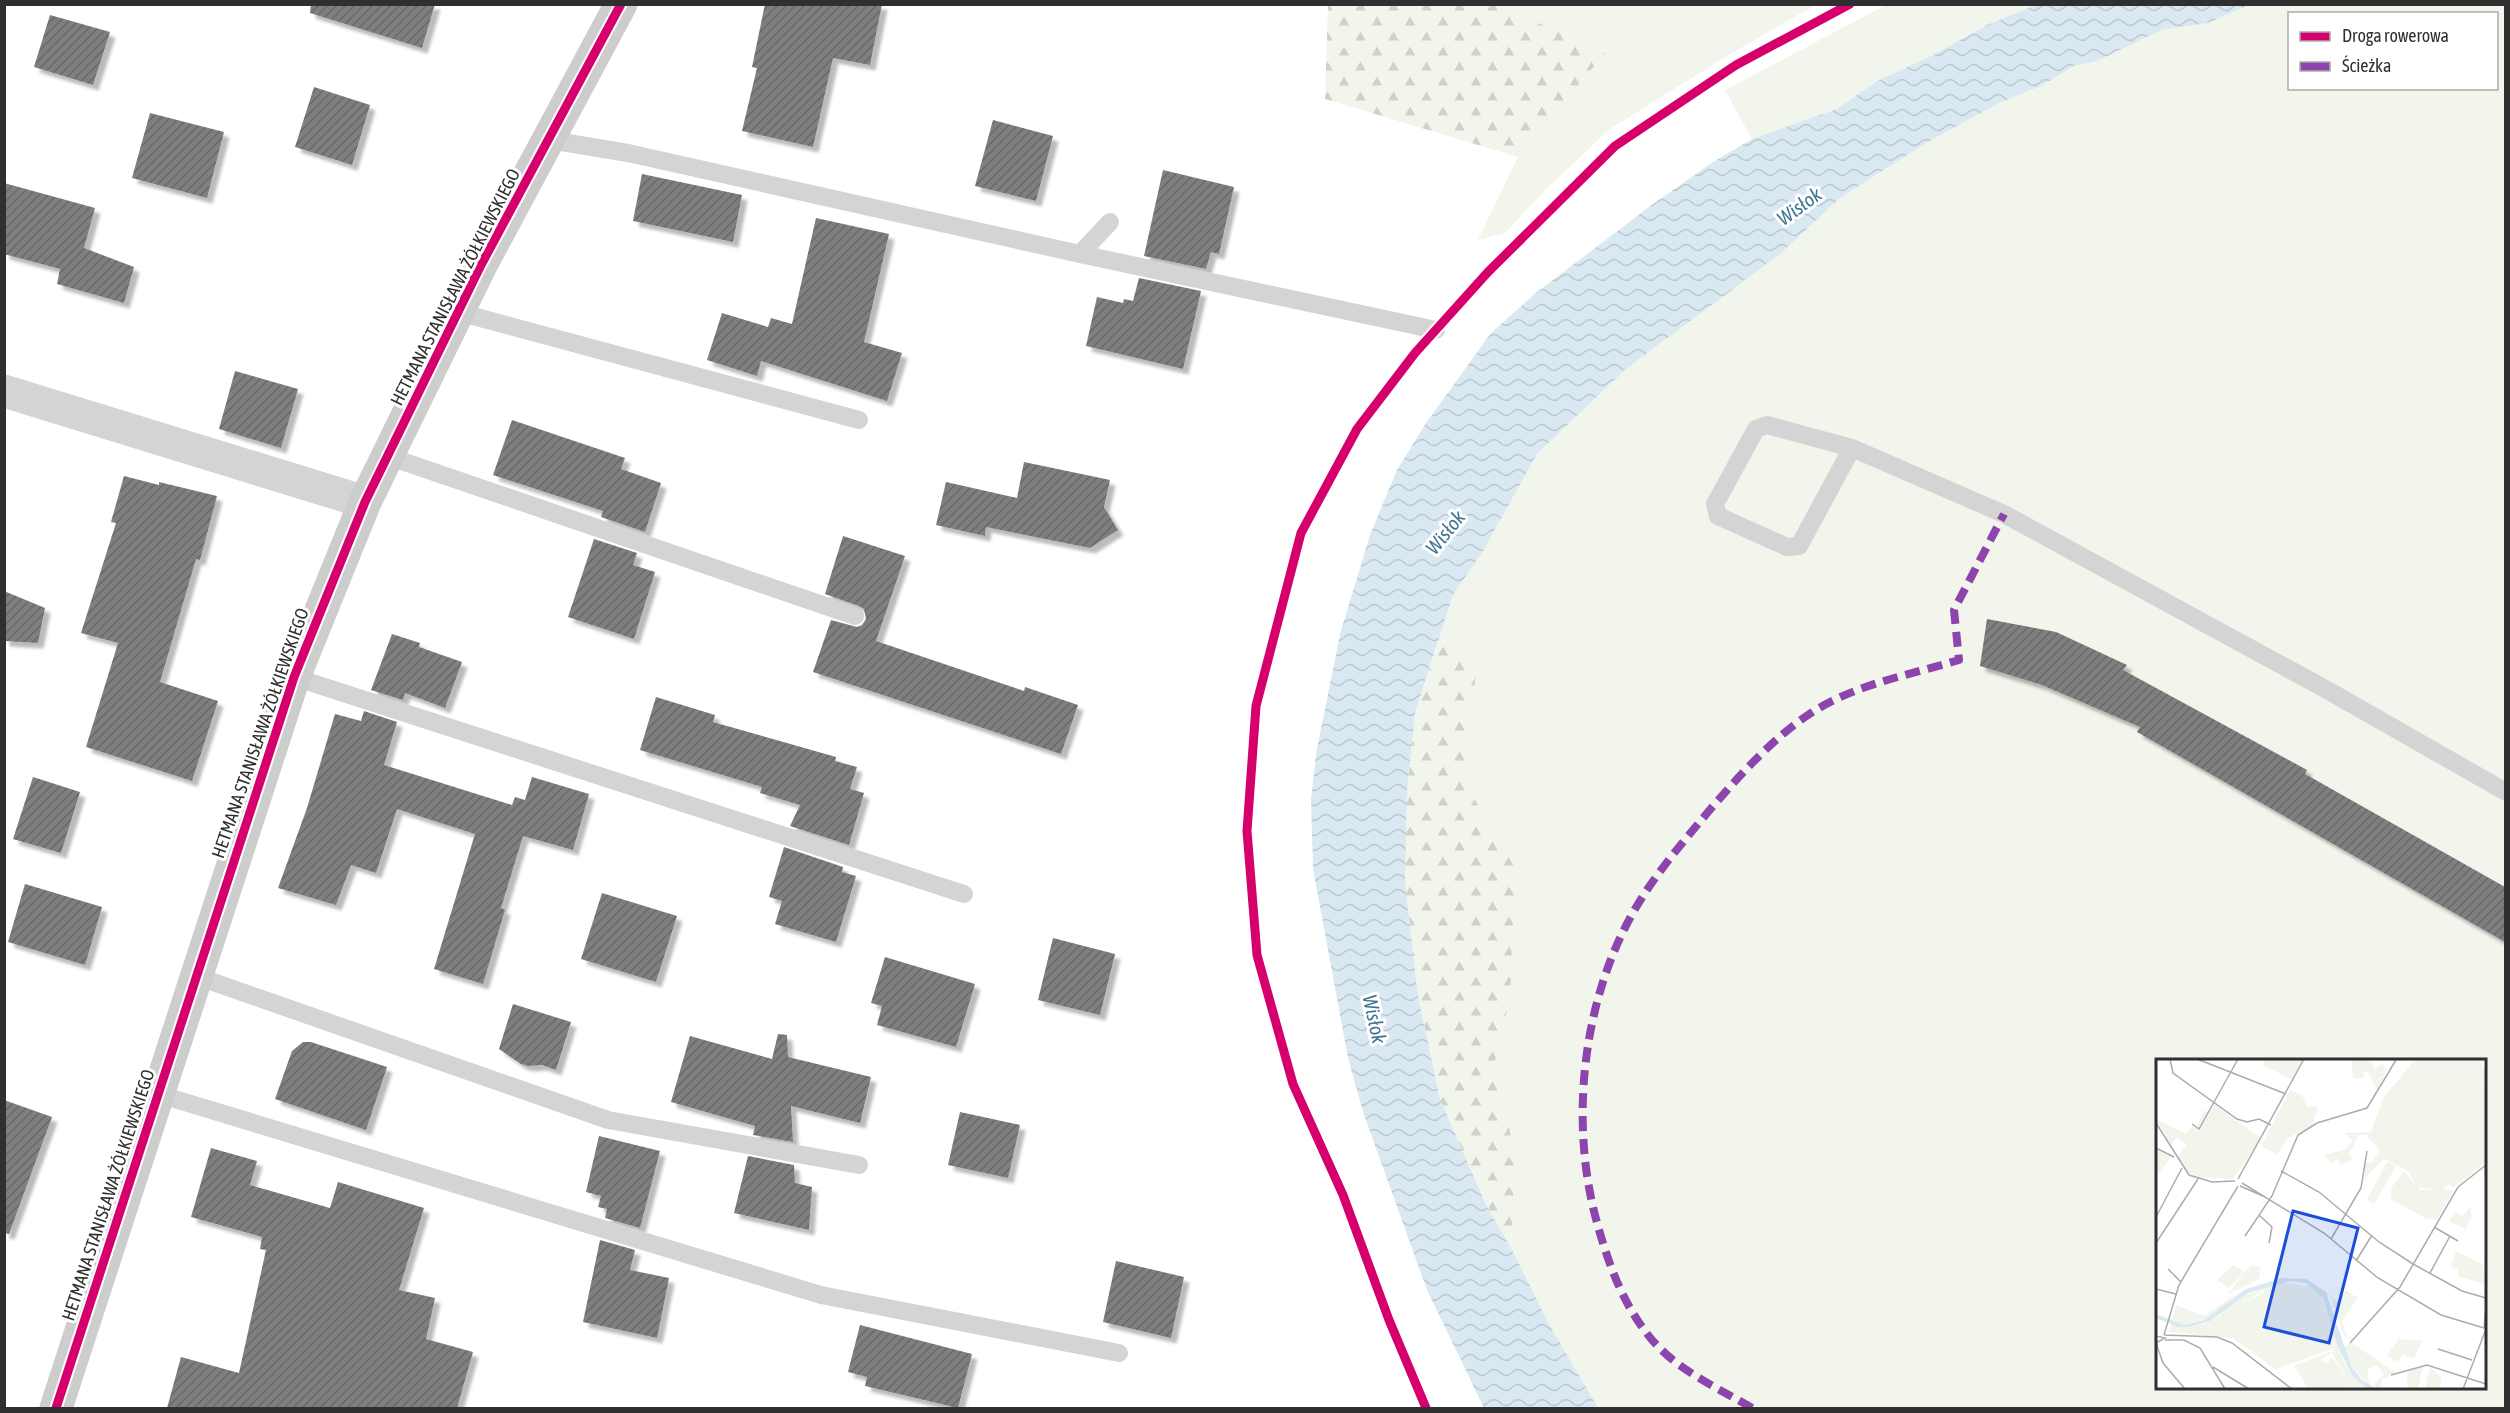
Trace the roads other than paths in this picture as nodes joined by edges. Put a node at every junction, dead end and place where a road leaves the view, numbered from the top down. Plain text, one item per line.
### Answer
1 (621, 4) edge
2 (550, 140) junction
3 (1110, 222) dead end
4 (1080, 254) junction
5 (458, 312) junction
6 (1436, 330) dead end
7 (4, 391) edge
8 (859, 420) dead end
9 (1852, 448) junction
10 (387, 456) junction
11 (365, 502) junction
12 (855, 616) dead end
13 (294, 677) junction
14 (2505, 792) edge
15 (964, 894) dead end
16 (196, 976) junction
17 (158, 1094) junction
18 (859, 1166) dead end
19 (1119, 1353) dead end
20 (56, 1408) edge

1 - 2 street, HETMANA STANISŁAWA ŻÓŁKIEWSKIEGO
2 - 4 lane
2 - 5 street, HETMANA STANISŁAWA ŻÓŁKIEWSKIEGO
3 - 4 lane
4 - 6 lane
5 - 8 lane
5 - 10 street, HETMANA STANISŁAWA ŻÓŁKIEWSKIEGO
7 - 11 street
9 - 9 lane
9 - 14 lane
10 - 11 street, HETMANA STANISŁAWA ŻÓŁKIEWSKIEGO
10 - 12 lane
11 - 13 street, HETMANA STANISŁAWA ŻÓŁKIEWSKIEGO
13 - 15 lane
13 - 16 street, HETMANA STANISŁAWA ŻÓŁKIEWSKIEGO
16 - 17 street, HETMANA STANISŁAWA ŻÓŁKIEWSKIEGO
16 - 18 lane
17 - 19 lane
17 - 20 street, HETMANA STANISŁAWA ŻÓŁKIEWSKIEGO

